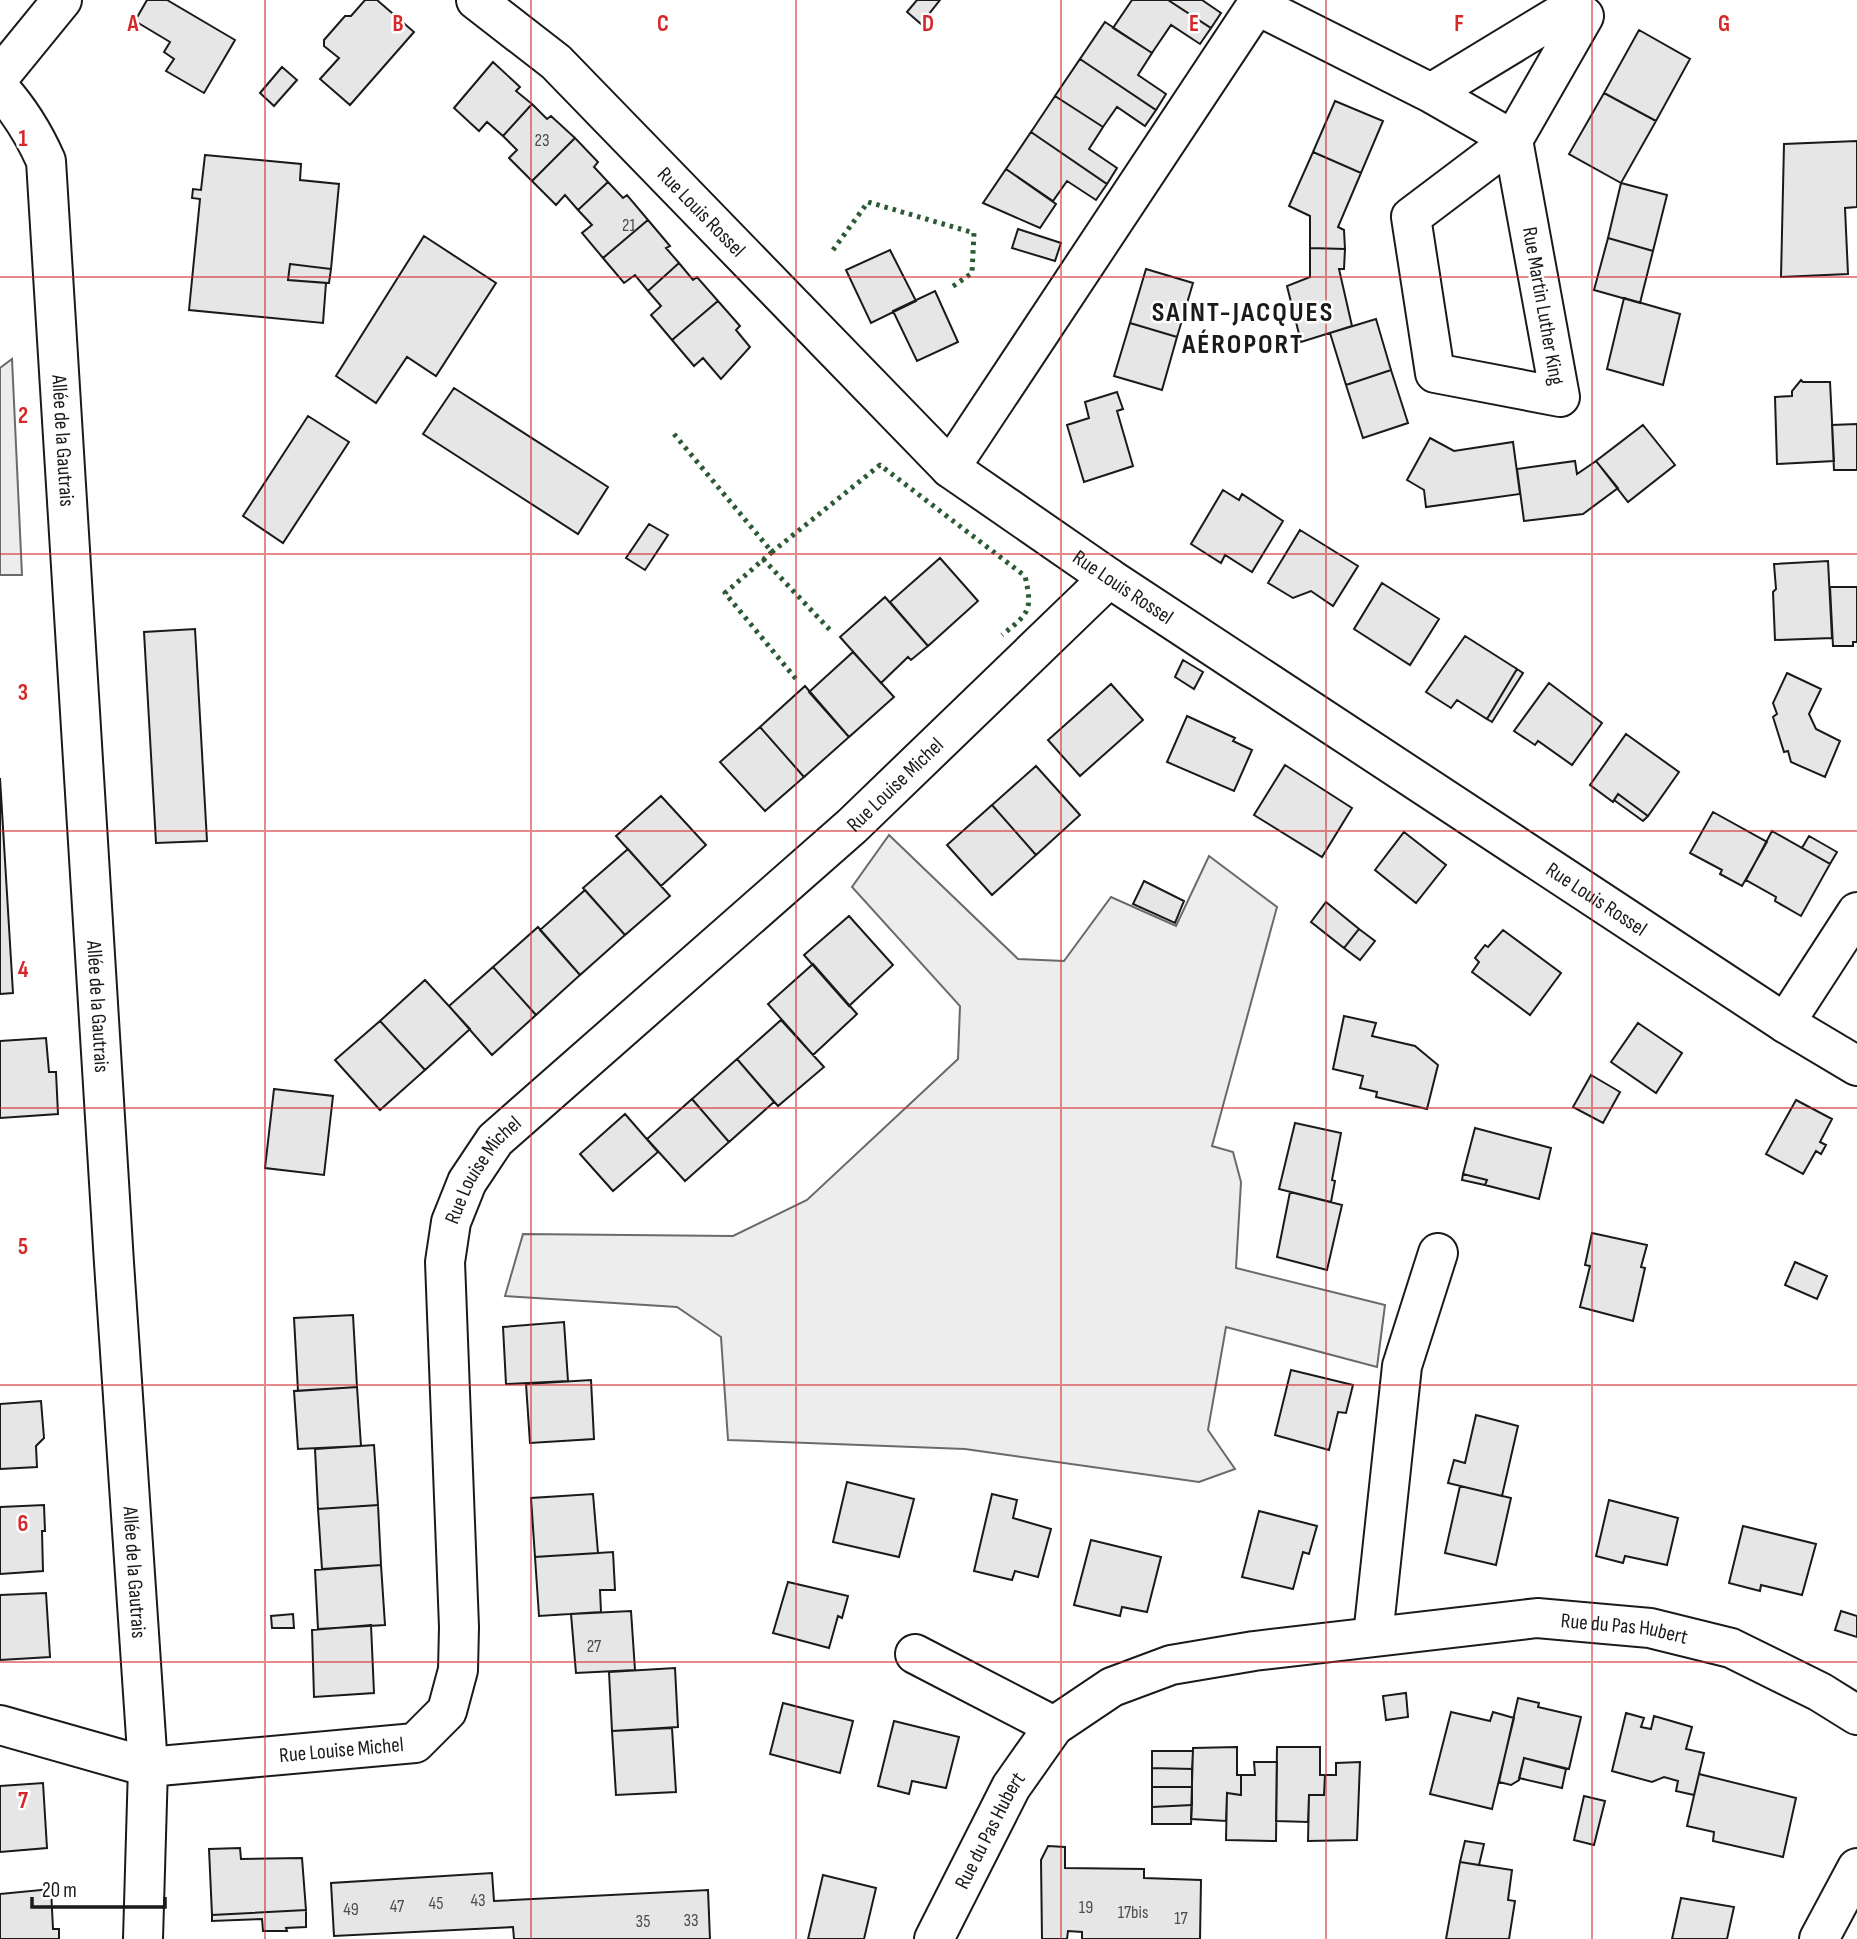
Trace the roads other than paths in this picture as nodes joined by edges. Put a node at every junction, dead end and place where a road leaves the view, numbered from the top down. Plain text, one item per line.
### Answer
1 (62, 0) edge
2 (476, 0) edge
3 (1258, 3) edge
4 (0, 76) edge
5 (0, 89) edge
6 (1431, 93) junction
7 (1513, 140) junction
8 (950, 468) junction
9 (1110, 578) junction
10 (1857, 912) edge
11 (1785, 1024) junction
12 (1857, 1066) edge
13 (1438, 1254) dead end
14 (1373, 1636) junction
15 (915, 1654) dead end
16 (1857, 1715) edge
17 (0, 1725) edge
18 (1054, 1726) junction
19 (148, 1767) junction
20 (1857, 1868) edge
21 (143, 1939) edge
22 (934, 1939) edge
23 (1819, 1939) edge

1 - 4 street
2 - 8 street, Rue Louis Rossel
3 - 6 street
3 - 8 street
5 - 19 street, Allée de la Gautrais
6 - 7 street
6 - 7 street, Rue Martin Luther King
7 - 7 street, Rue Martin Luther King
8 - 9 street, Rue Louis Rossel
9 - 11 street, Rue Louis Rossel
9 - 19 street, Rue Louise Michel
10 - 11 street
11 - 12 street, Rue Louis Rossel
13 - 14 street
14 - 16 street, Rue du Pas Hubert
14 - 18 street, Rue du Pas Hubert
15 - 18 street
17 - 19 street
18 - 22 street, Rue du Pas Hubert
19 - 21 street, Allée de la Gautrais
20 - 23 street

